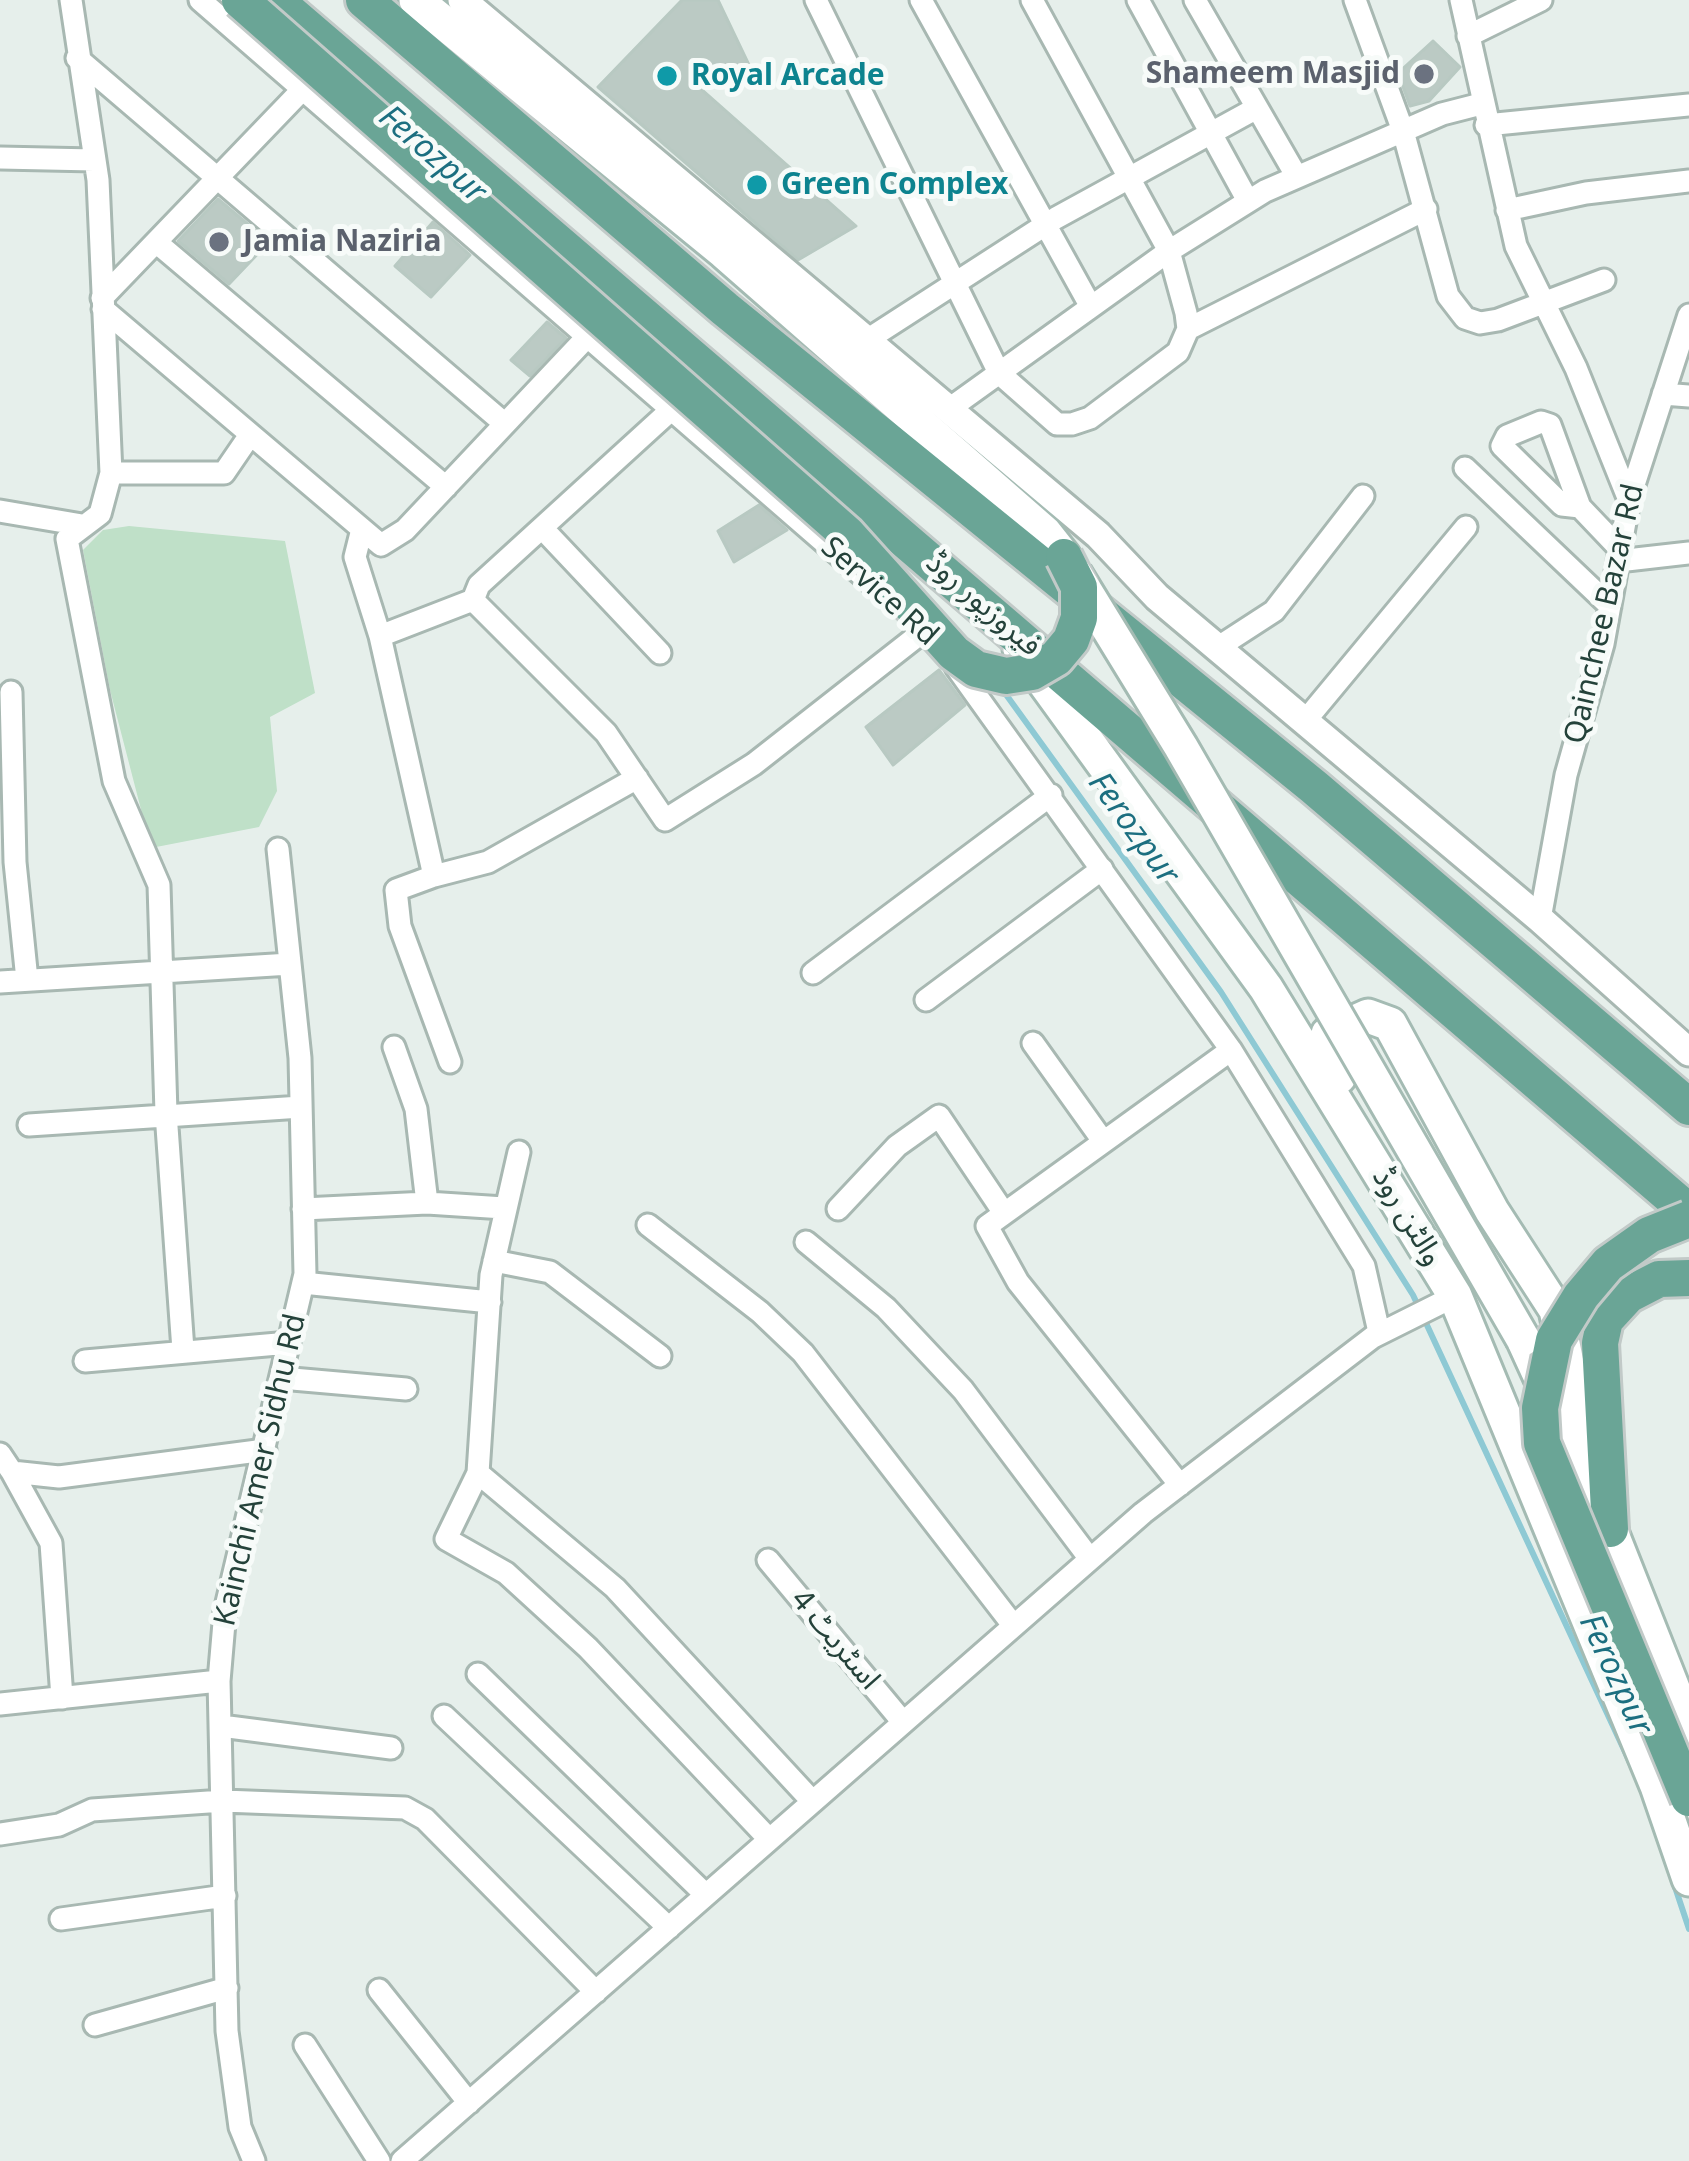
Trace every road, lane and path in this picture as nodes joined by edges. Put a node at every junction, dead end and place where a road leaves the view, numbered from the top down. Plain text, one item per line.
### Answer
1 (71, 0) edge
2 (200, 0) edge
3 (240, 0) edge
4 (275, 0) edge
5 (364, 0) edge
6 (416, 0) edge
7 (461, 0) edge
8 (816, 0) edge
9 (921, 0) edge
10 (1032, 0) edge
11 (1138, 0) edge
12 (1195, 0) edge
13 (1355, 0) edge
14 (1461, 0) edge
15 (1541, 0) edge
16 (1468, 35) junction
17 (77, 58) junction
18 (301, 91) junction
19 (1689, 105) edge
20 (1255, 109) junction
21 (1483, 114) junction
22 (1402, 131) junction
23 (1211, 133) junction
24 (0, 158) edge
25 (94, 160) junction
26 (1297, 177) junction
27 (216, 179) junction
28 (1126, 179) junction
29 (1689, 182) edge
30 (1248, 201) junction
31 (1426, 209) junction
32 (1507, 210) junction
33 (1044, 225) junction
34 (156, 242) junction
35 (1169, 251) junction
36 (1604, 280) dead end
37 (954, 283) junction
38 (103, 304) junction
39 (1544, 304) junction
40 (1091, 307) junction
41 (1689, 318) edge
42 (1188, 329) junction
43 (587, 337) junction
44 (867, 340) junction
45 (999, 373) junction
46 (1663, 394) junction
47 (1689, 396) edge
48 (672, 409) junction
49 (949, 409) junction
50 (505, 424) junction
51 (250, 435) junction
52 (1465, 468) dead end
53 (111, 472) junction
54 (446, 487) junction
55 (1363, 496) dead end
56 (1629, 500) junction
57 (1580, 507) dead end
58 (0, 511) edge
59 (82, 525) junction
60 (1466, 527) dead end
61 (362, 529) junction
62 (543, 529) junction
63 (1689, 554) edge
64 (1619, 555) junction
65 (1064, 557) junction
66 (473, 600) junction
67 (1610, 606) junction
68 (1000, 621) junction
69 (925, 630) junction
70 (380, 636) junction
71 (1217, 648) junction
72 (659, 652) dead end
73 (13, 692) edge
74 (1305, 721) junction
75 (637, 778) junction
76 (1051, 795) junction
77 (278, 849) dead end
78 (1102, 869) junction
79 (434, 876) junction
80 (1540, 919) junction
81 (290, 964) junction
82 (160, 970) junction
83 (813, 973) dead end
84 (27, 980) junction
85 (0, 982) edge
86 (926, 1000) dead end
87 (1033, 1043) dead end
88 (394, 1047) dead end
89 (1231, 1050) junction
90 (1689, 1052) edge
91 (449, 1062) dead end
92 (1689, 1106) edge
93 (301, 1107) junction
94 (166, 1113) junction
95 (28, 1125) dead end
96 (1102, 1141) junction
97 (519, 1153) dead end
98 (427, 1203) junction
99 (504, 1208) junction
100 (303, 1209) junction
101 (838, 1209) dead end
102 (1004, 1213) junction
103 (1689, 1216) edge
104 (648, 1225) dead end
105 (806, 1242) dead end
106 (1424, 1244) junction
107 (494, 1261) junction
108 (1689, 1278) edge
109 (303, 1283) junction
110 (1455, 1296) junction
111 (490, 1302) junction
112 (1379, 1332) junction
113 (290, 1343) junction
114 (183, 1350) junction
115 (660, 1356) dead end
116 (85, 1361) dead end
117 (281, 1378) junction
118 (406, 1389) dead end
119 (265, 1450) junction
120 (6, 1463) edge
121 (1609, 1468) junction
122 (478, 1473) junction
123 (1180, 1485) junction
124 (1610, 1528) junction
125 (1090, 1559) junction
126 (768, 1560) dead end
127 (1013, 1625) junction
128 (478, 1674) dead end
129 (220, 1681) junction
130 (62, 1698) junction
131 (0, 1704) edge
132 (444, 1716) dead end
133 (902, 1721) junction
134 (221, 1726) junction
135 (1689, 1730) edge
136 (391, 1748) dead end
137 (1689, 1798) edge
138 (812, 1801) junction
139 (223, 1802) junction
140 (0, 1834) edge
141 (769, 1839) junction
142 (1689, 1879) edge
143 (706, 1895) junction
144 (225, 1896) junction
145 (61, 1918) dead end
146 (669, 1928) junction
147 (227, 1988) junction
148 (379, 1990) dead end
149 (596, 1992) junction
150 (95, 2025) dead end
151 (305, 2045) dead end
152 (470, 2103) junction
153 (254, 2161) edge
154 (380, 2161) edge
155 (401, 2161) edge

1 - 17 street
2 - 18 street, Service Rd
3 - 65 main road, bridge
4 - 68 main road, فیروزپور روڈ
5 - 92 main road
6 - 65 main road
7 - 44 street
8 - 37 street
9 - 33 street
10 - 28 street
11 - 23 street
12 - 20 street
13 - 22 street
14 - 16 street
15 - 16 street
16 - 21 street
17 - 25 street
17 - 27 street
18 - 27 street
18 - 43 street, Service Rd
19 - 21 street
20 - 23 street
20 - 26 street
21 - 22 street
21 - 32 street
22 - 26 street
22 - 31 street
23 - 28 street
23 - 30 street
24 - 25 street
25 - 38 street
26 - 30 street
27 - 34 street
27 - 50 street
28 - 33 street
28 - 35 street
29 - 32 street
30 - 35 street
31 - 39 street
31 - 42 street
32 - 39 street
33 - 37 street
33 - 40 street
34 - 38 street
34 - 54 street
35 - 40 street
35 - 42 street
36 - 39 street
37 - 44 street
37 - 45 street
38 - 51 street
38 - 53 street
39 - 56 street
40 - 45 street
41 - 46 street, Qainchee Bazar Rd
42 - 45 street
43 - 48 street, Service Rd
43 - 50 street
44 - 49 street
45 - 49 street
46 - 47 street
46 - 56 street, Qainchee Bazar Rd
48 - 62 street
48 - 69 street, Service Rd
49 - 71 street
50 - 54 street
51 - 53 street
51 - 61 street
52 - 67 street
53 - 59 street
54 - 61 street
55 - 71 street
56 - 64 street, Qainchee Bazar Rd
57 - 64 street
58 - 59 street
59 - 82 street
60 - 74 street
61 - 70 street
62 - 66 street
62 - 72 street
63 - 64 street
64 - 67 street, Qainchee Bazar Rd
65 - 124 main road, bridge
66 - 70 street
66 - 75 street
67 - 80 street, Qainchee Bazar Rd
68 - 103 main road, فیروزپور روڈ
68 - 106 main road, والٹن روڈ
69 - 75 street
69 - 76 street, Service Rd
70 - 79 street
71 - 74 street
73 - 84 street
74 - 80 street
75 - 79 street
76 - 78 street, Service Rd
76 - 83 street
77 - 81 street, Kainchi Amer Sidhu Rd
78 - 86 street
78 - 89 street, Service Rd
79 - 91 street
80 - 90 street
81 - 82 street
81 - 93 street, Kainchi Amer Sidhu Rd
82 - 84 street
82 - 94 street
84 - 85 street
87 - 96 street
88 - 98 street
89 - 96 street
89 - 112 street, Service Rd
93 - 94 street
93 - 100 street, Kainchi Amer Sidhu Rd
94 - 95 street
94 - 114 street
96 - 102 street
97 - 99 street
98 - 99 street
98 - 100 street
99 - 107 street
100 - 109 street, Kainchi Amer Sidhu Rd
101 - 102 street
102 - 123 street
103 - 137 main road, bridge
104 - 127 street
105 - 125 street
106 - 110 main road, والٹن روڈ
106 - 121 main road
107 - 111 street
107 - 115 street
108 - 121 main road
109 - 111 street
109 - 113 street, Kainchi Amer Sidhu Rd
110 - 112 street
110 - 142 main road, والٹن روڈ
111 - 122 street
112 - 123 street
113 - 114 street
113 - 117 street, Kainchi Amer Sidhu Rd
114 - 116 street
117 - 118 street
117 - 119 street, Kainchi Amer Sidhu Rd
119 - 120 street
119 - 129 street, Kainchi Amer Sidhu Rd
120 - 130 street
121 - 124 main road
122 - 138 street
122 - 141 street
123 - 125 street
124 - 135 main road
125 - 127 street
126 - 133 street, اسٹریٹ 4
127 - 133 street
128 - 143 street
129 - 130 street
129 - 134 street, Kainchi Amer Sidhu Rd
130 - 131 street
132 - 146 street
133 - 138 street
134 - 136 street
134 - 139 street, Kainchi Amer Sidhu Rd
138 - 141 street
139 - 140 street
139 - 144 street, Kainchi Amer Sidhu Rd
139 - 149 street
141 - 143 street
143 - 146 street
144 - 145 street
144 - 147 street, Kainchi Amer Sidhu Rd
146 - 149 street
147 - 150 street
147 - 153 street, Kainchi Amer Sidhu Rd
148 - 152 street
149 - 152 street
151 - 154 street
152 - 155 street

